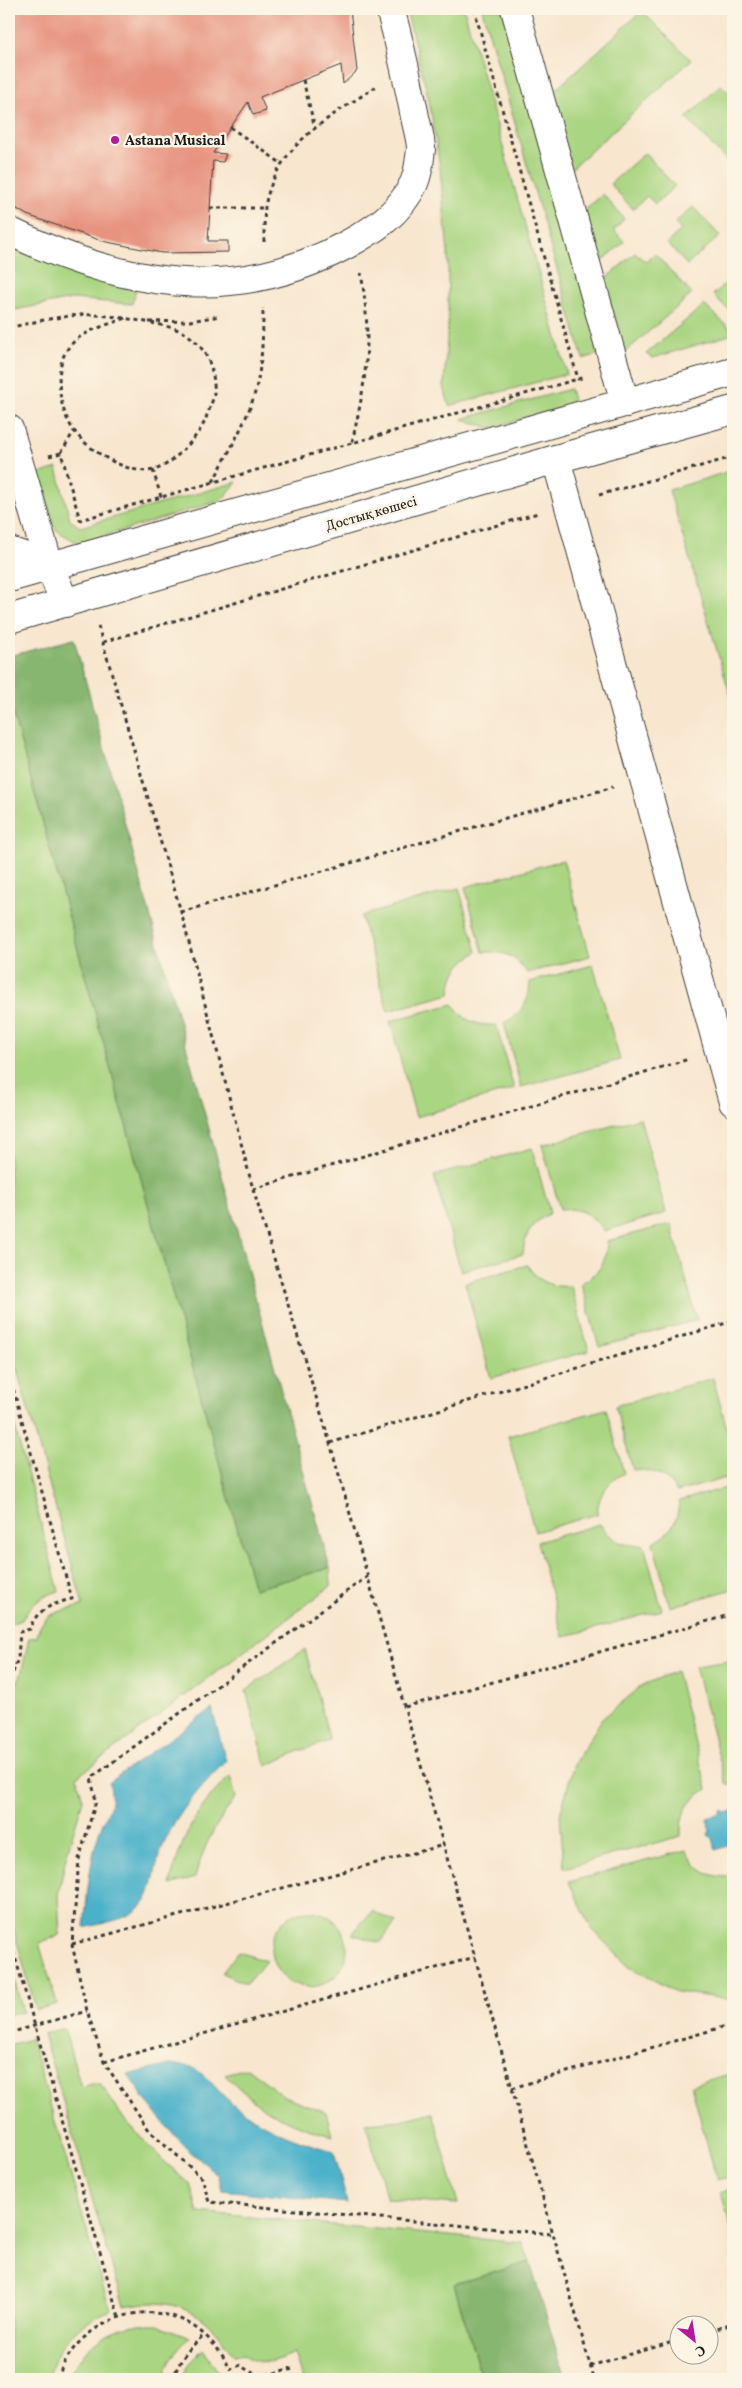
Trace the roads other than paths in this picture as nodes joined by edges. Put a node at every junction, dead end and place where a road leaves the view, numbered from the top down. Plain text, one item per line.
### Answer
1 (390, 9) edge
2 (515, 9) edge
3 (9, 230) edge
4 (733, 372) edge
5 (625, 403) junction
6 (733, 410) edge
7 (9, 429) edge
8 (556, 459) junction
9 (9, 551) edge
10 (49, 566) junction
11 (9, 578) edge
12 (77, 600) junction
13 (9, 619) edge
14 (733, 1102) edge

1 - 3 street
2 - 5 street
4 - 5 street
5 - 10 street
6 - 8 street, Достық көшесі
7 - 10 street
8 - 12 street, Достық көшесі
8 - 14 street
9 - 10 street
10 - 11 street
10 - 12 street
12 - 13 street, Достық көшесі

